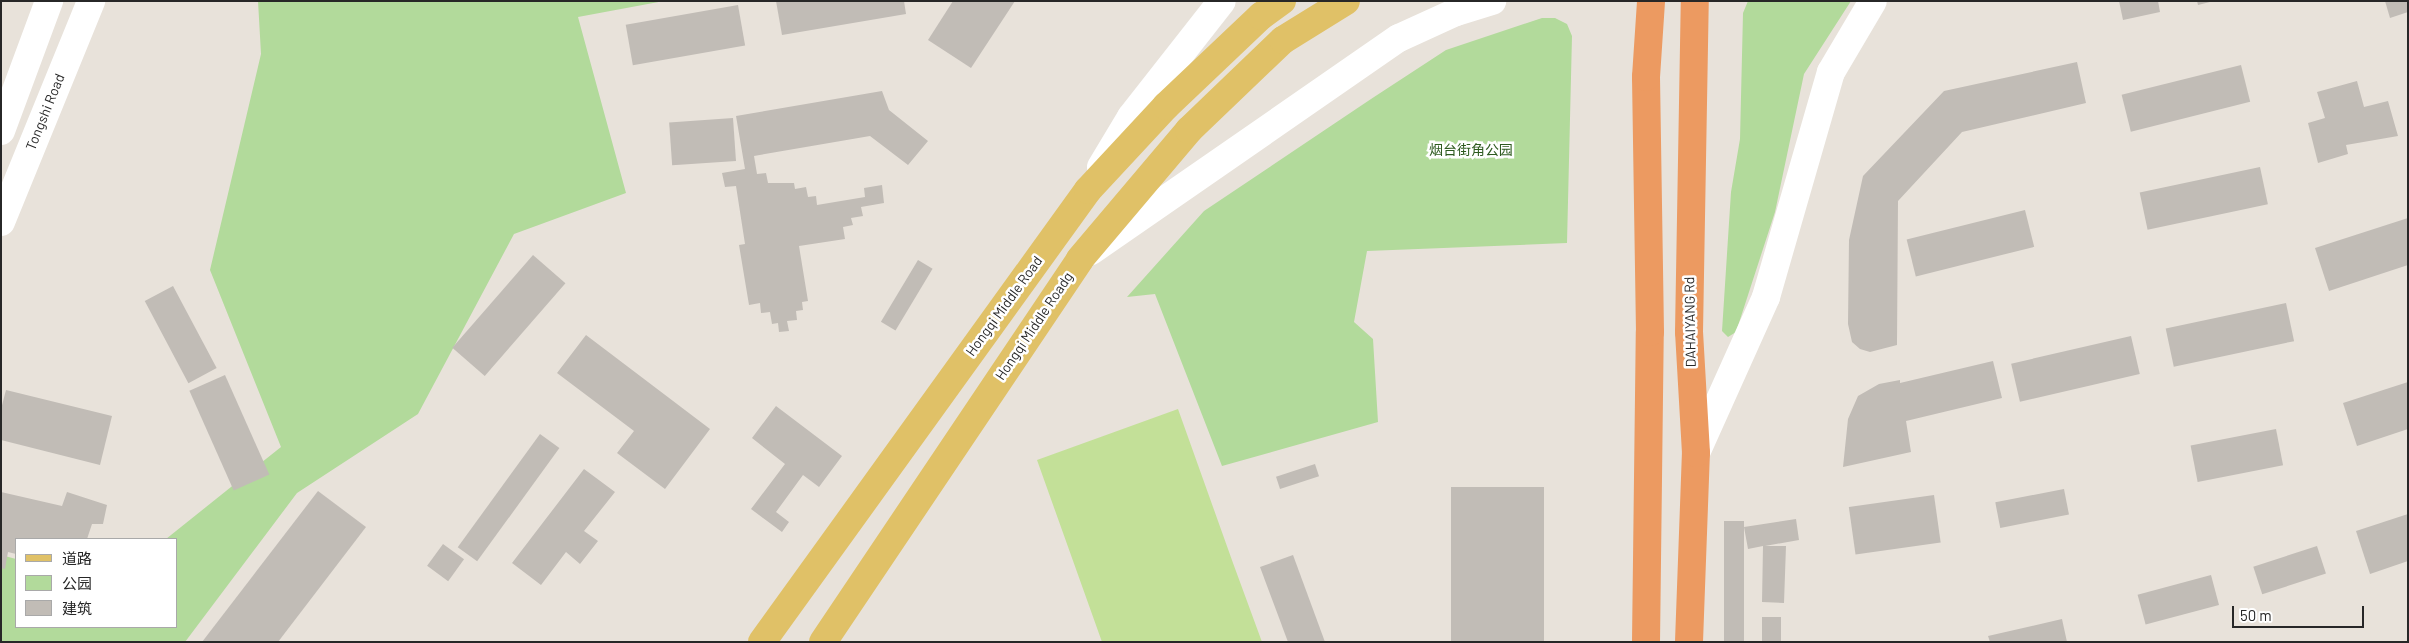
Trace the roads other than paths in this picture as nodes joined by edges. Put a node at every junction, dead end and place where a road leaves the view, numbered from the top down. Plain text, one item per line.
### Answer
1 (50, 1) edge
2 (91, 1) edge
3 (1222, 1) edge
4 (1346, 1) edge
5 (1492, 1) edge
6 (1651, 1) edge
7 (1696, 1) edge
8 (1873, 1) edge
9 (1271, 8) edge
10 (1, 131) edge
11 (1088, 190) junction
12 (1, 222) edge
13 (1080, 259) junction
14 (1696, 452) junction
15 (762, 642) edge
16 (823, 642) edge
17 (1646, 642) edge
18 (1689, 642) edge

1 - 10 main road
2 - 12 main road, Tongshi Road
3 - 11 main road
4 - 13 main road, Hongqi Middle Roadg
5 - 13 main road
6 - 17 highway
7 - 14 highway, DAHAIYANG Rd
8 - 14 main road
9 - 11 main road, Hongqi Middle Road
11 - 15 main road, Hongqi Middle Road
13 - 16 main road, Hongqi Middle Roadg
14 - 18 highway, DAHAIYANG Rd

